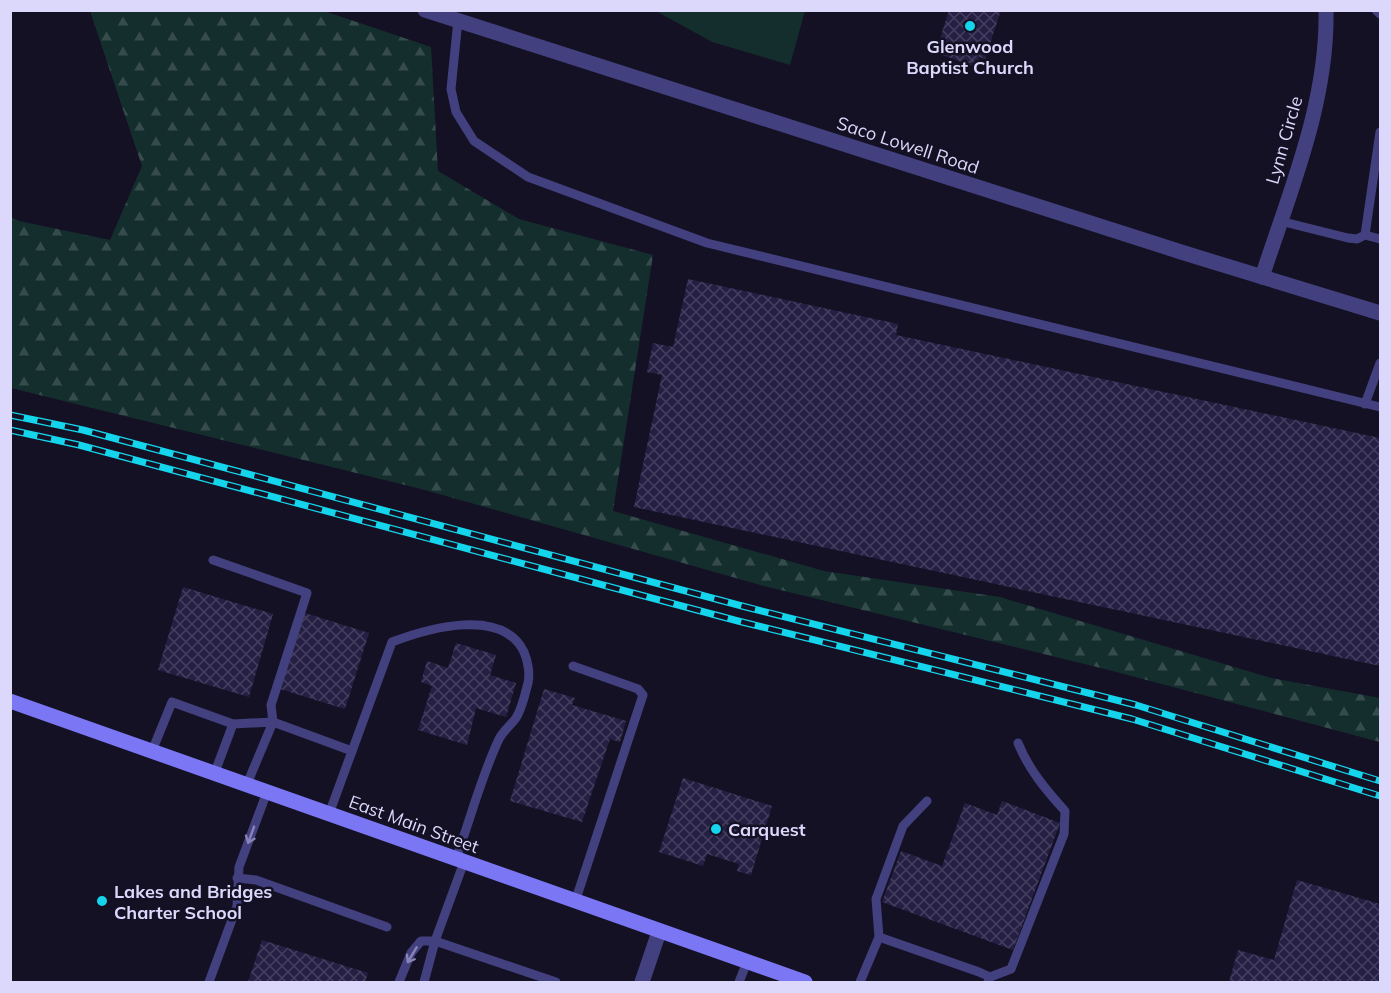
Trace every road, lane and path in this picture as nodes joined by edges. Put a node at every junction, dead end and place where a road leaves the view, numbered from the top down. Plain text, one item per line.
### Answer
1 (424, 10) edge
2 (1326, 10) edge
3 (1376, 10) edge
4 (1380, 14) edge
5 (458, 20) junction
6 (1380, 132) edge
7 (1280, 221) junction
8 (1365, 235) junction
9 (1380, 239) edge
10 (1262, 277) junction
11 (1380, 313) edge
12 (1380, 363) edge
13 (1365, 404) junction
14 (1380, 407) edge
15 (213, 560) dead end
16 (573, 666) dead end
17 (10, 701) edge
18 (273, 722) junction
19 (233, 724) junction
20 (1018, 743) dead end
21 (152, 751) junction
22 (352, 751) junction
23 (215, 772) junction
24 (248, 784) junction
25 (267, 792) junction
26 (927, 801) dead end
27 (329, 814) junction
28 (460, 861) junction
29 (237, 878) junction
30 (574, 902) junction
31 (387, 927) dead end
32 (659, 932) junction
33 (879, 937) junction
34 (435, 941) junction
35 (747, 962) junction
36 (989, 980) edge
37 (209, 982) edge
38 (399, 982) edge
39 (424, 982) edge
40 (556, 982) edge
41 (642, 982) edge
42 (740, 982) edge
43 (805, 982) edge
44 (860, 982) edge

1 - 5 street, Saco Lowell Road
2 - 7 street, Lynn Circle
3 - 4 lane
5 - 10 street, Saco Lowell Road
5 - 13 lane
6 - 8 lane
7 - 8 lane
7 - 10 street, Lynn Circle
8 - 9 lane
10 - 11 street, Saco Lowell Road
12 - 13 lane
13 - 14 lane
15 - 18 lane
16 - 30 lane
17 - 21 main road, East Main Street
18 - 19 lane
18 - 22 lane
18 - 24 lane
19 - 21 lane
19 - 23 lane
20 - 36 lane
21 - 23 main road, East Main Street
22 - 27 lane
22 - 28 lane
23 - 24 main road, East Main Street
24 - 25 main road, East Main Street
25 - 27 main road, East Main Street
25 -> 29 lane
26 - 33 lane
27 - 28 main road, East Main Street
28 - 30 main road, East Main Street
28 - 34 lane
29 - 31 lane
29 - 37 lane
30 - 32 main road, East Main Street
32 - 35 main road, East Main Street
32 - 41 street
33 - 36 lane
33 - 44 lane
34 -> 38 lane
34 - 39 lane
34 - 40 lane
35 - 42 lane
35 - 43 main road, East Main Street

